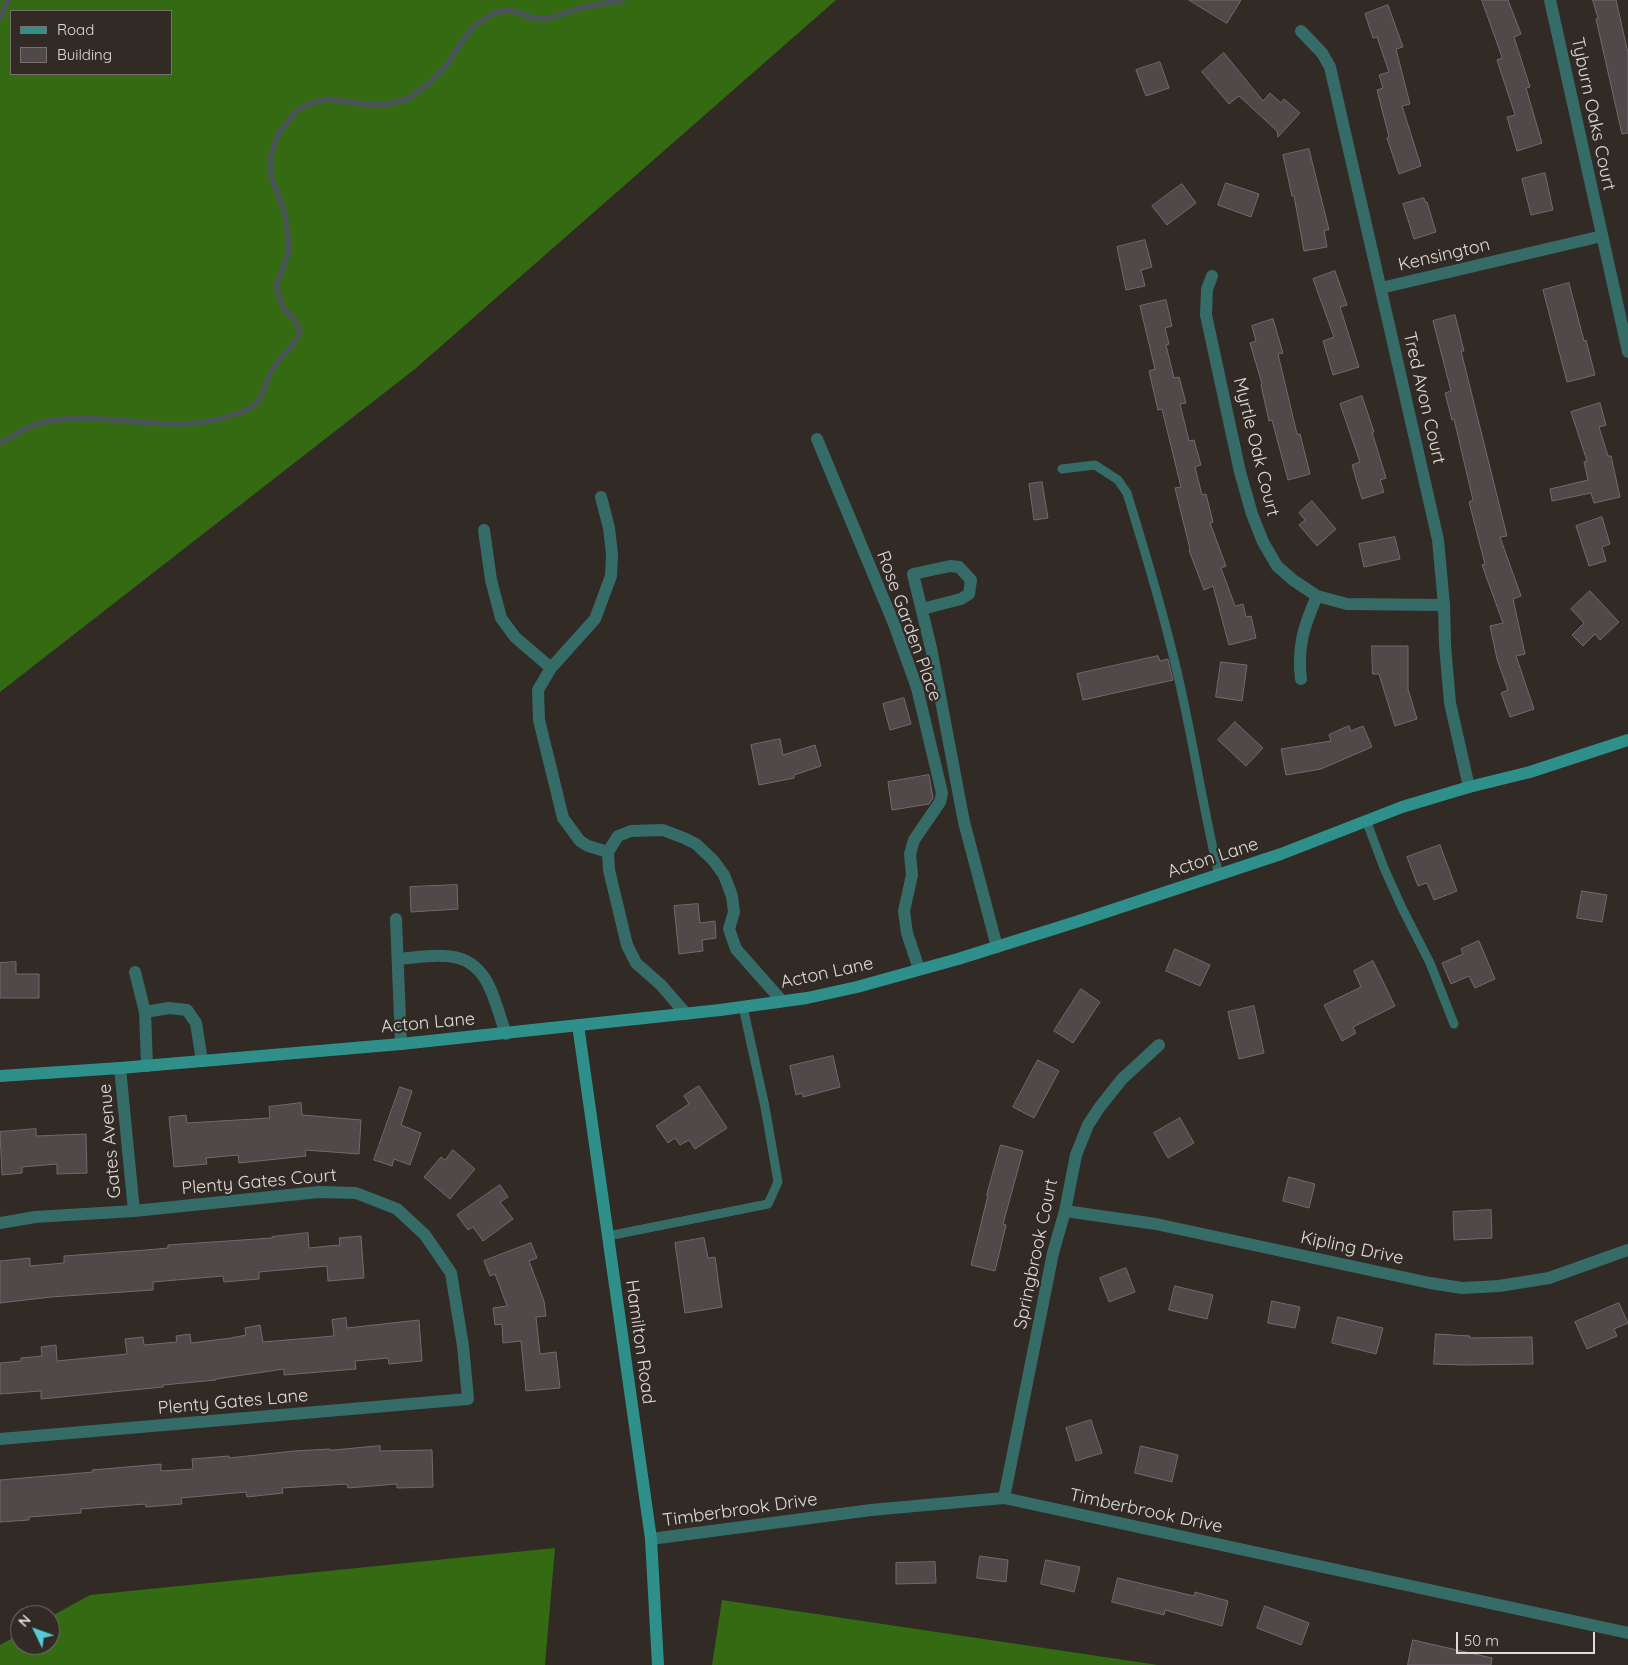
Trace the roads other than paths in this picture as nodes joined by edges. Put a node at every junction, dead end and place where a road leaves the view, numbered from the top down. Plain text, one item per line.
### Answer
1 (1550, 0) edge
2 (1301, 31) dead end
3 (1602, 236) junction
4 (1212, 276) dead end
5 (1381, 288) junction
6 (1628, 352) edge
7 (817, 439) dead end
8 (1062, 469) dead end
9 (601, 497) dead end
10 (484, 530) dead end
11 (1317, 596) junction
12 (1444, 605) junction
13 (922, 609) junction
14 (551, 668) junction
15 (1301, 680) dead end
16 (1628, 740) edge
17 (1469, 787) junction
18 (1366, 820) junction
19 (608, 852) junction
20 (1219, 875) junction
21 (396, 918) dead end
22 (997, 947) junction
23 (398, 960) junction
24 (919, 969) junction
25 (135, 972) dead end
26 (782, 1001) junction
27 (743, 1007) junction
28 (145, 1012) junction
29 (686, 1014) junction
30 (1454, 1024) dead end
31 (578, 1025) junction
32 (506, 1034) junction
33 (401, 1044) junction
34 (1159, 1046) dead end
35 (202, 1061) junction
36 (147, 1066) junction
37 (120, 1068) junction
38 (0, 1076) edge
39 (134, 1211) junction
40 (1066, 1211) junction
41 (0, 1223) edge
42 (608, 1236) junction
43 (1628, 1250) edge
44 (468, 1399) joint
45 (0, 1439) edge
46 (1004, 1498) junction
47 (651, 1539) junction
48 (1628, 1633) edge
49 (658, 1665) edge

1 - 3 street, Tyburn Oaks Court
2 - 5 street, Tred Avon Court
3 - 5 street, Kensington
3 - 6 street, Tyburn Oaks Court
4 - 11 street, Myrtle Oak Court
5 - 12 street, Tred Avon Court
7 - 24 street, Rose Garden Place
8 - 20 lane
9 - 14 street
10 - 14 street
11 - 12 street, Myrtle Oak Court
11 - 15 street
12 - 17 street, Tred Avon Court
13 - 13 street
13 - 22 street
14 - 19 street
16 - 17 street, Acton Lane
17 - 18 street, Acton Lane
18 - 20 street, Acton Lane
18 - 30 lane
19 - 26 street
19 - 29 street
20 - 22 street, Acton Lane
21 - 23 street
22 - 24 street, Acton Lane
23 - 32 street
23 - 33 street
24 - 26 street, Acton Lane
25 - 28 street
26 - 27 street, Acton Lane
27 - 29 street, Acton Lane
27 - 42 lane
28 - 35 street
28 - 36 street
29 - 31 street, Acton Lane
31 - 32 street, Acton Lane
31 - 42 street, Hamilton Road
32 - 33 street, Acton Lane
33 - 35 street, Acton Lane
34 - 40 street, Springbrook Court
35 - 36 street, Acton Lane
36 - 37 street, Acton Lane
37 - 38 street, Acton Lane
37 - 39 street, Gates Avenue
39 - 41 street, Plenty Gates Court
39 - 44 street, Plenty Gates Court
40 - 43 street, Kipling Drive
40 - 46 street, Springbrook Court
42 - 47 street, Hamilton Road
44 - 45 street, Plenty Gates Lane
46 - 47 street, Timberbrook Drive
46 - 48 street, Timberbrook Drive
47 - 49 street, Hamilton Road

